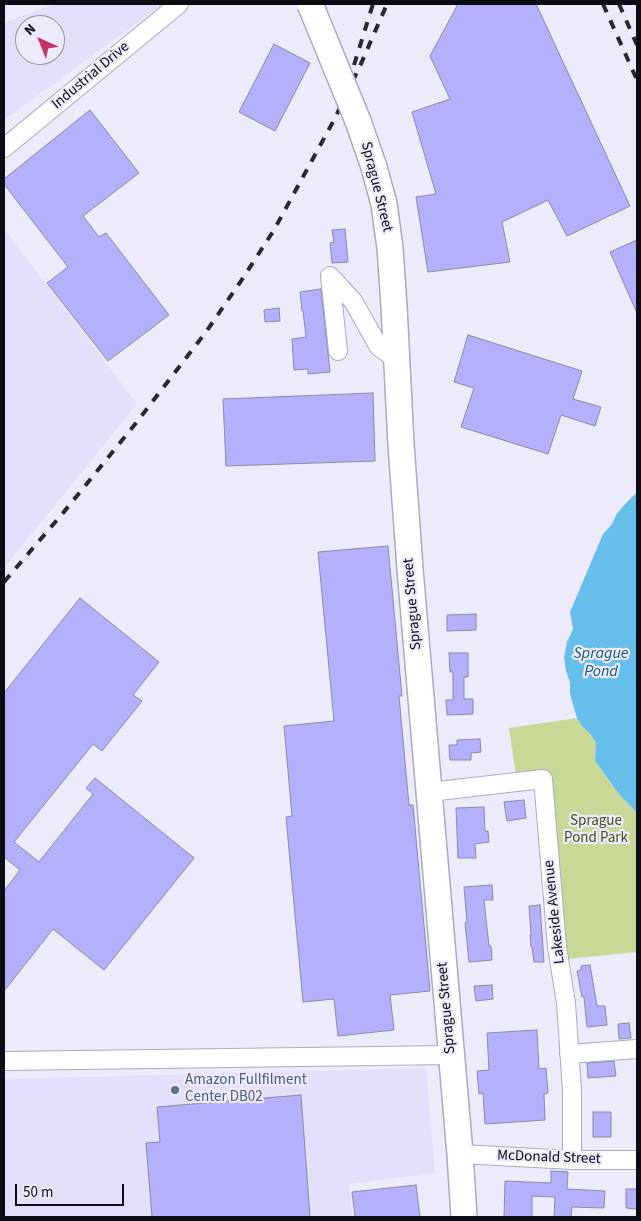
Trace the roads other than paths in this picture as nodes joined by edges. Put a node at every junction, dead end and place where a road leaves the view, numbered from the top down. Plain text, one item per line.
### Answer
1 (179, 4) edge
2 (310, 4) edge
3 (4, 148) edge
4 (338, 351) dead end
5 (397, 360) junction
6 (429, 792) junction
7 (637, 1049) edge
8 (569, 1054) junction
9 (451, 1055) junction
10 (4, 1061) edge
11 (460, 1154) junction
12 (572, 1160) junction
13 (637, 1160) edge
14 (464, 1217) edge

1 - 3 street, Industrial Drive
2 - 5 main road, Sprague Street, bridge
4 - 5 street
5 - 6 main road, Sprague Street
6 - 8 street, Lakeside Avenue
6 - 9 main road, Sprague Street
7 - 8 street
8 - 12 street, Lakeside Avenue
9 - 10 street
9 - 11 main road, Sprague Street
11 - 12 street, McDonald Street
11 - 14 main road, Sprague Street
12 - 13 street, McDonald Street

